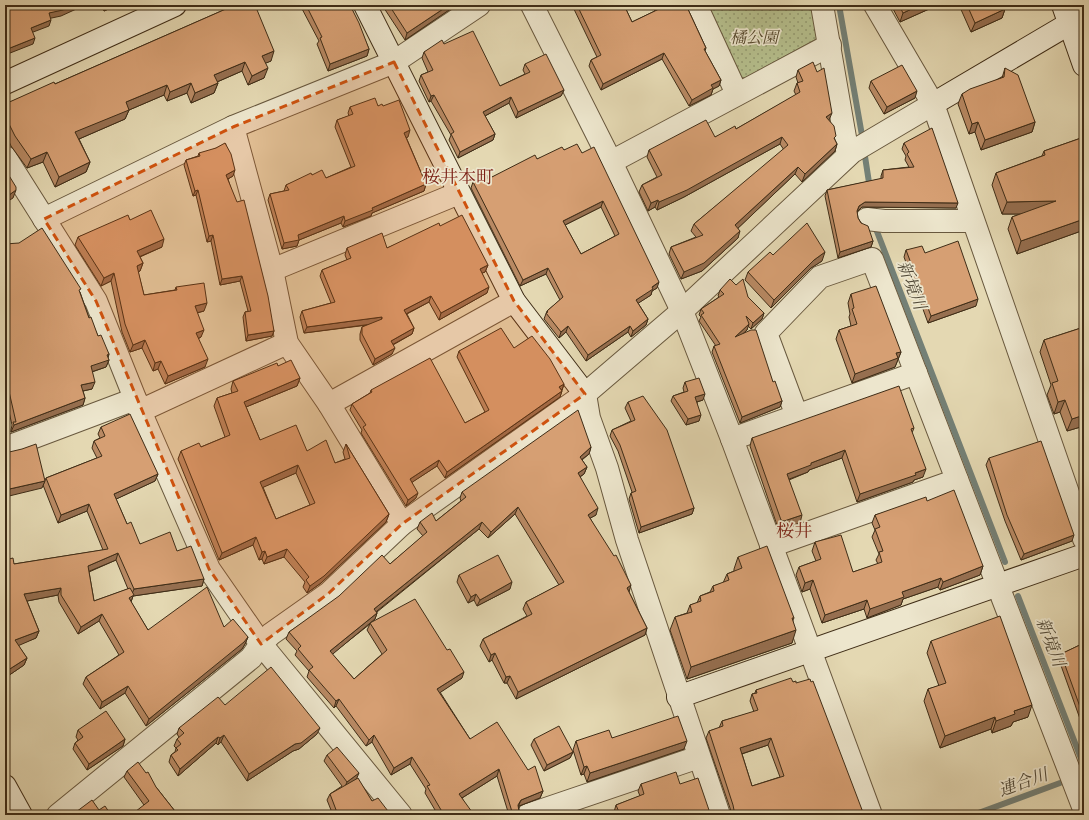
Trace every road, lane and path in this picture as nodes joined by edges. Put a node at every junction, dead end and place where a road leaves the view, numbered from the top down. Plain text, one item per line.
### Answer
1 (175, 5) edge
2 (365, 5) edge
3 (479, 5) edge
4 (532, 5) edge
5 (696, 5) edge
6 (822, 5) edge
7 (875, 5) edge
8 (1072, 15) edge
9 (830, 45) junction
10 (394, 62) junction
11 (1084, 66) edge
12 (5, 83) edge
13 (737, 94) junction
14 (932, 104) junction
15 (233, 127) junction
16 (858, 148) junction
17 (5, 157) edge
18 (611, 162) junction
19 (459, 192) junction
20 (44, 219) junction
21 (873, 219) dead end
22 (973, 221) junction
23 (272, 270) junction
24 (514, 301) junction
25 (682, 311) junction
26 (287, 343) junction
27 (916, 373) junction
28 (585, 394) junction
29 (329, 404) junction
30 (138, 405) junction
31 (797, 416) junction
32 (732, 439) junction
33 (5, 448) edge
34 (957, 480) junction
35 (402, 524) junction
36 (1084, 539) edge
37 (771, 546) junction
38 (1084, 555) edge
39 (997, 585) junction
40 (261, 644) junction
41 (810, 652) junction
42 (678, 697) junction
43 (699, 758) junction
44 (5, 786) edge
45 (1084, 809) edge
46 (21, 815) edge
47 (58, 815) edge
48 (401, 815) edge
49 (528, 815) edge
50 (719, 815) edge
51 (871, 815) edge

1 - 12 street
2 - 10 street
3 - 10 street
4 - 18 street
5 - 13 street
6 - 9 street
7 - 14 street
8 - 11 street
8 - 14 street
9 - 13 street
9 - 16 street
10 - 15 street
10 - 19 street
13 - 18 street
14 - 16 street
14 - 22 street
15 - 20 street
15 - 23 street
16 - 25 street
17 - 20 street
18 - 25 street
19 - 23 street
19 - 24 street
20 - 30 street
21 - 22 street
22 - 36 street
23 - 26 street
24 - 28 street
24 - 29 street
25 - 28 street
25 - 32 street
26 - 29 street
26 - 30 street
27 - 31 street
27 - 31 street
27 - 34 street
28 - 35 street
28 - 42 street
29 - 35 street
30 - 33 street
30 - 40 street
31 - 32 street
32 - 37 street
34 - 37 street
34 - 39 street
35 - 40 street
37 - 41 street
38 - 39 street
39 - 41 street
39 - 45 street
40 - 47 street
40 - 48 street
41 - 42 street
41 - 51 street
42 - 43 street
43 - 49 street
43 - 50 street
44 - 46 street

